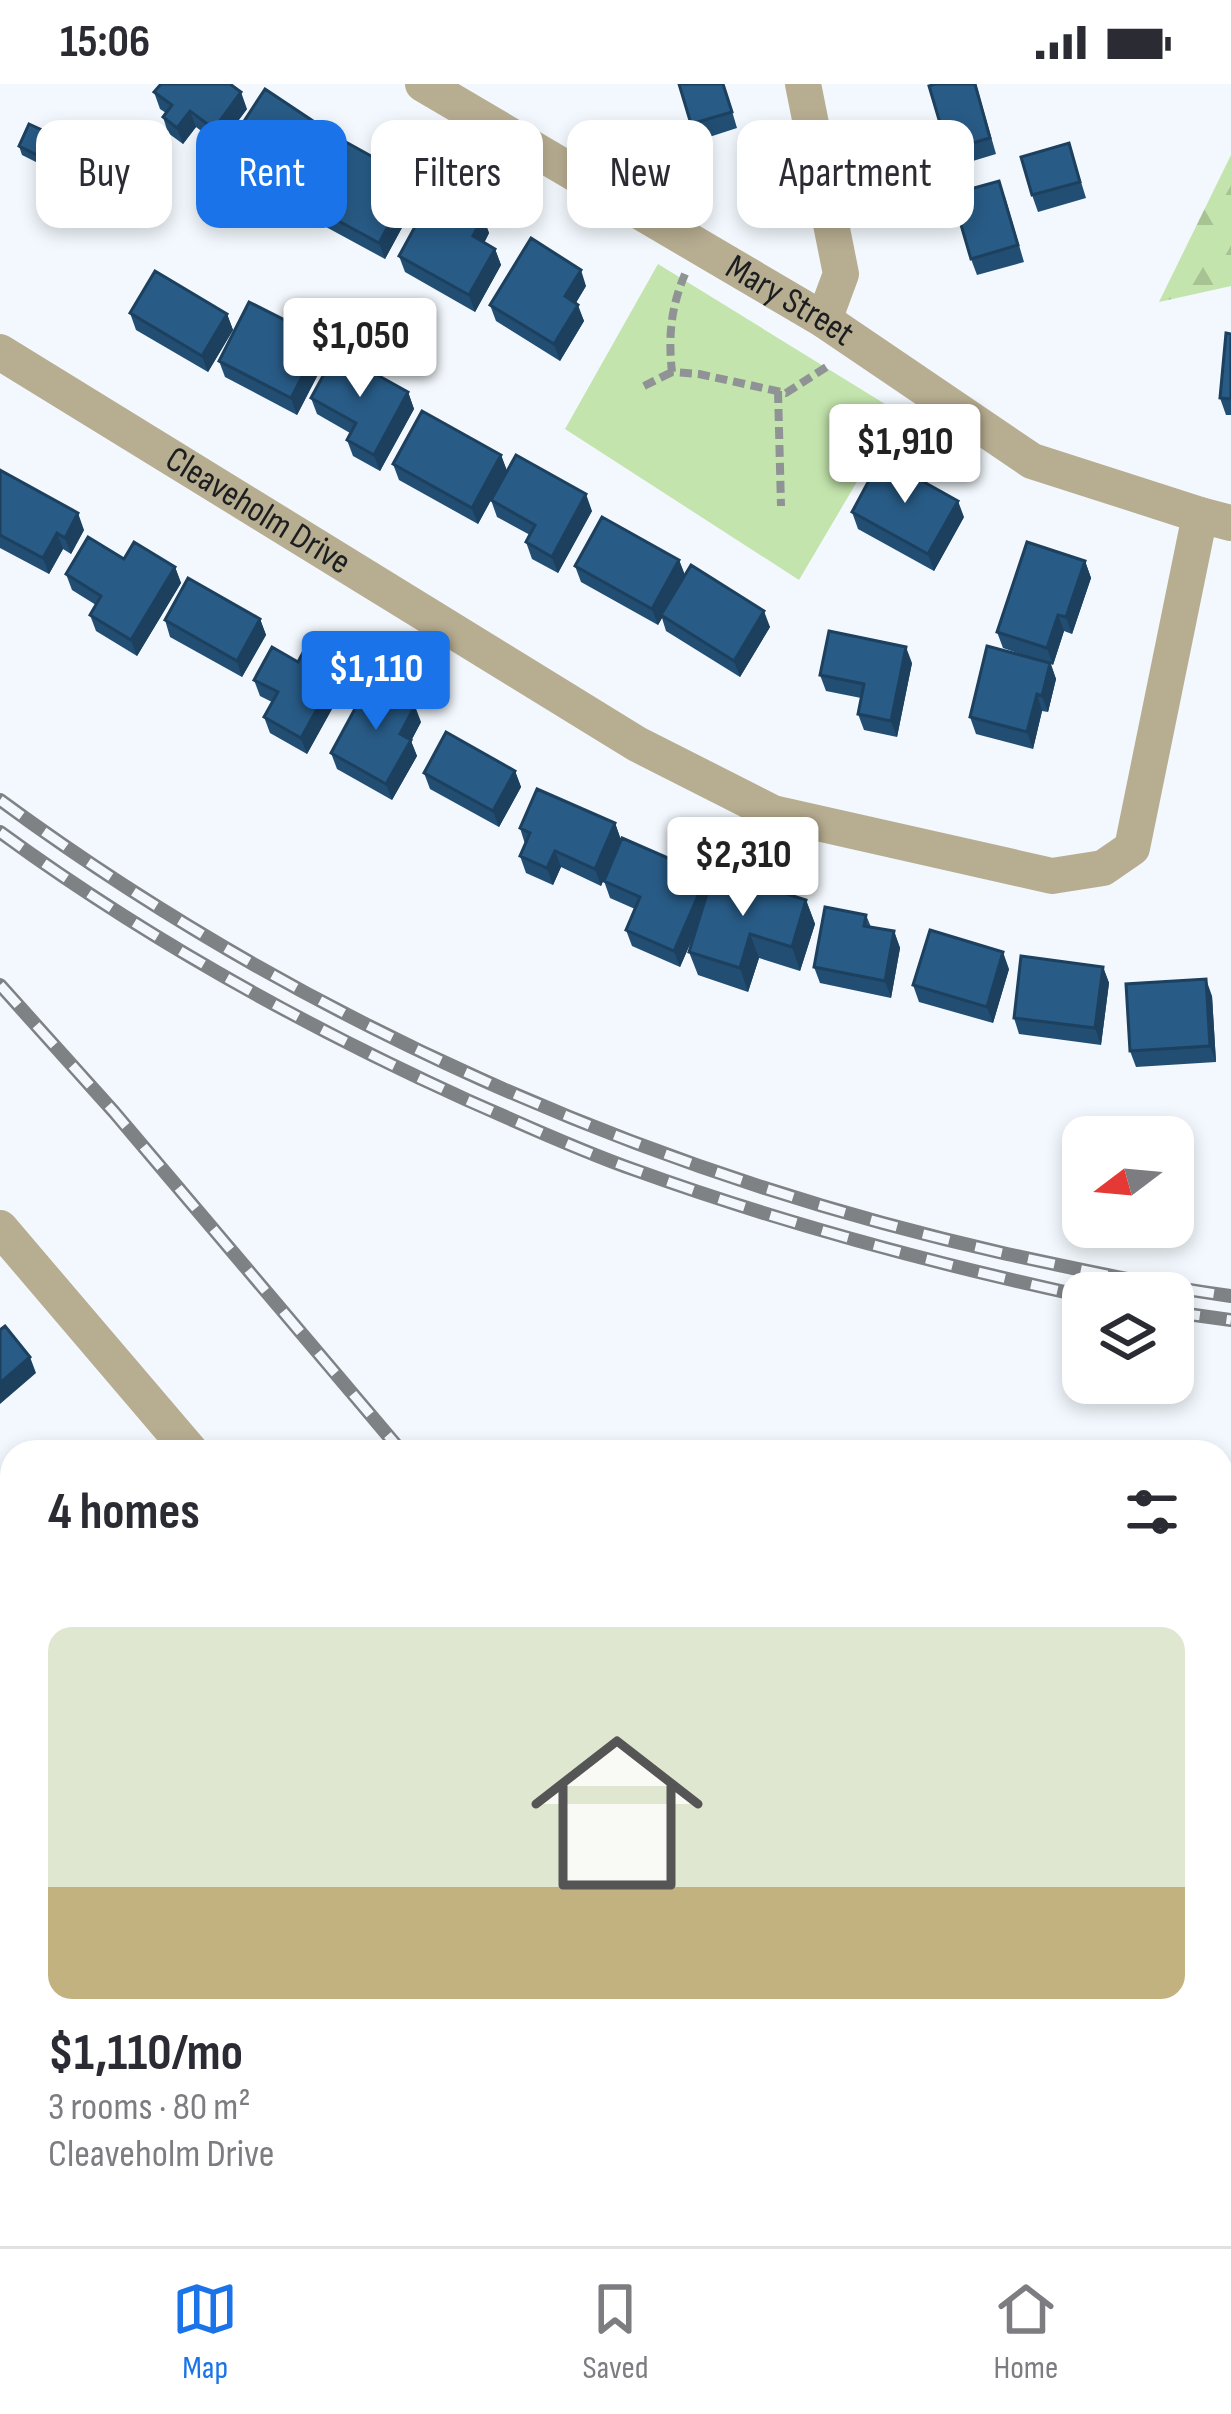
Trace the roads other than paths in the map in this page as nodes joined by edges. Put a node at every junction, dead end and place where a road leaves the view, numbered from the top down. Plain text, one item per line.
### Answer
1 (423, 84) edge
2 (803, 84) edge
3 (824, 320) junction
4 (0, 352) edge
5 (1215, 519) edge
6 (0, 1228) edge
7 (181, 1440) edge

1 - 3 street, Mary Street
2 - 3 street
3 - 5 street, Mary Street
4 - 5 street, Cleaveholm Drive
6 - 7 street

